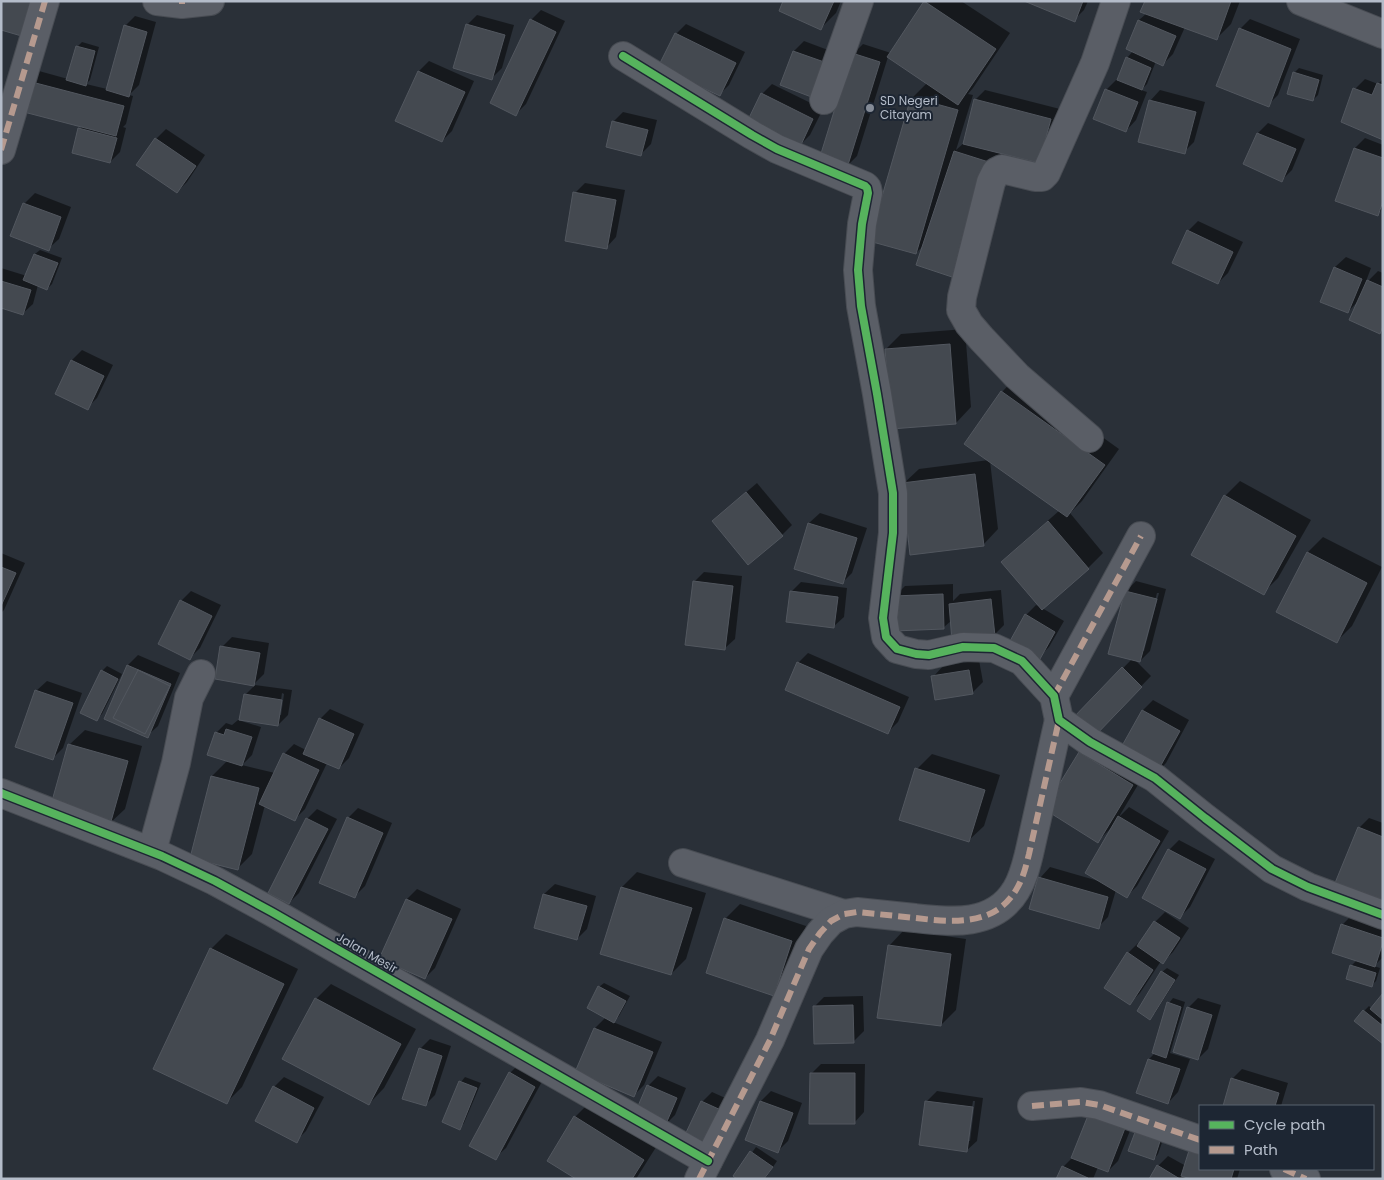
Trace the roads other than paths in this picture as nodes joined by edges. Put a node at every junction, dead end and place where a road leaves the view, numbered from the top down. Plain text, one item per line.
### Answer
1 (45, 1) edge
2 (210, 1) edge
3 (859, 1) edge
4 (1116, 1) edge
5 (1301, 1) edge
6 (173, 2) edge
7 (1383, 34) edge
8 (624, 56) dead end
9 (824, 100) dead end
10 (1, 150) edge
11 (1089, 438) dead end
12 (1141, 536) dead end
13 (202, 674) dead end
14 (1056, 708) junction
15 (1, 793) edge
16 (152, 852) junction
17 (683, 864) dead end
18 (844, 914) junction
19 (1383, 915) edge
20 (1032, 1106) dead end
21 (1199, 1140) edge
22 (703, 1170) edge
23 (1286, 1170) edge
24 (1306, 1179) edge

1 - 10 street
2 - 6 street
3 - 9 street
4 - 11 street
5 - 7 street
8 - 14 street
12 - 14 street
13 - 16 street
14 - 18 street
14 - 19 street
15 - 16 street, Jalan Mesir
16 - 22 street, Jalan Mesir
17 - 18 street
18 - 22 street
20 - 21 street
23 - 24 street

